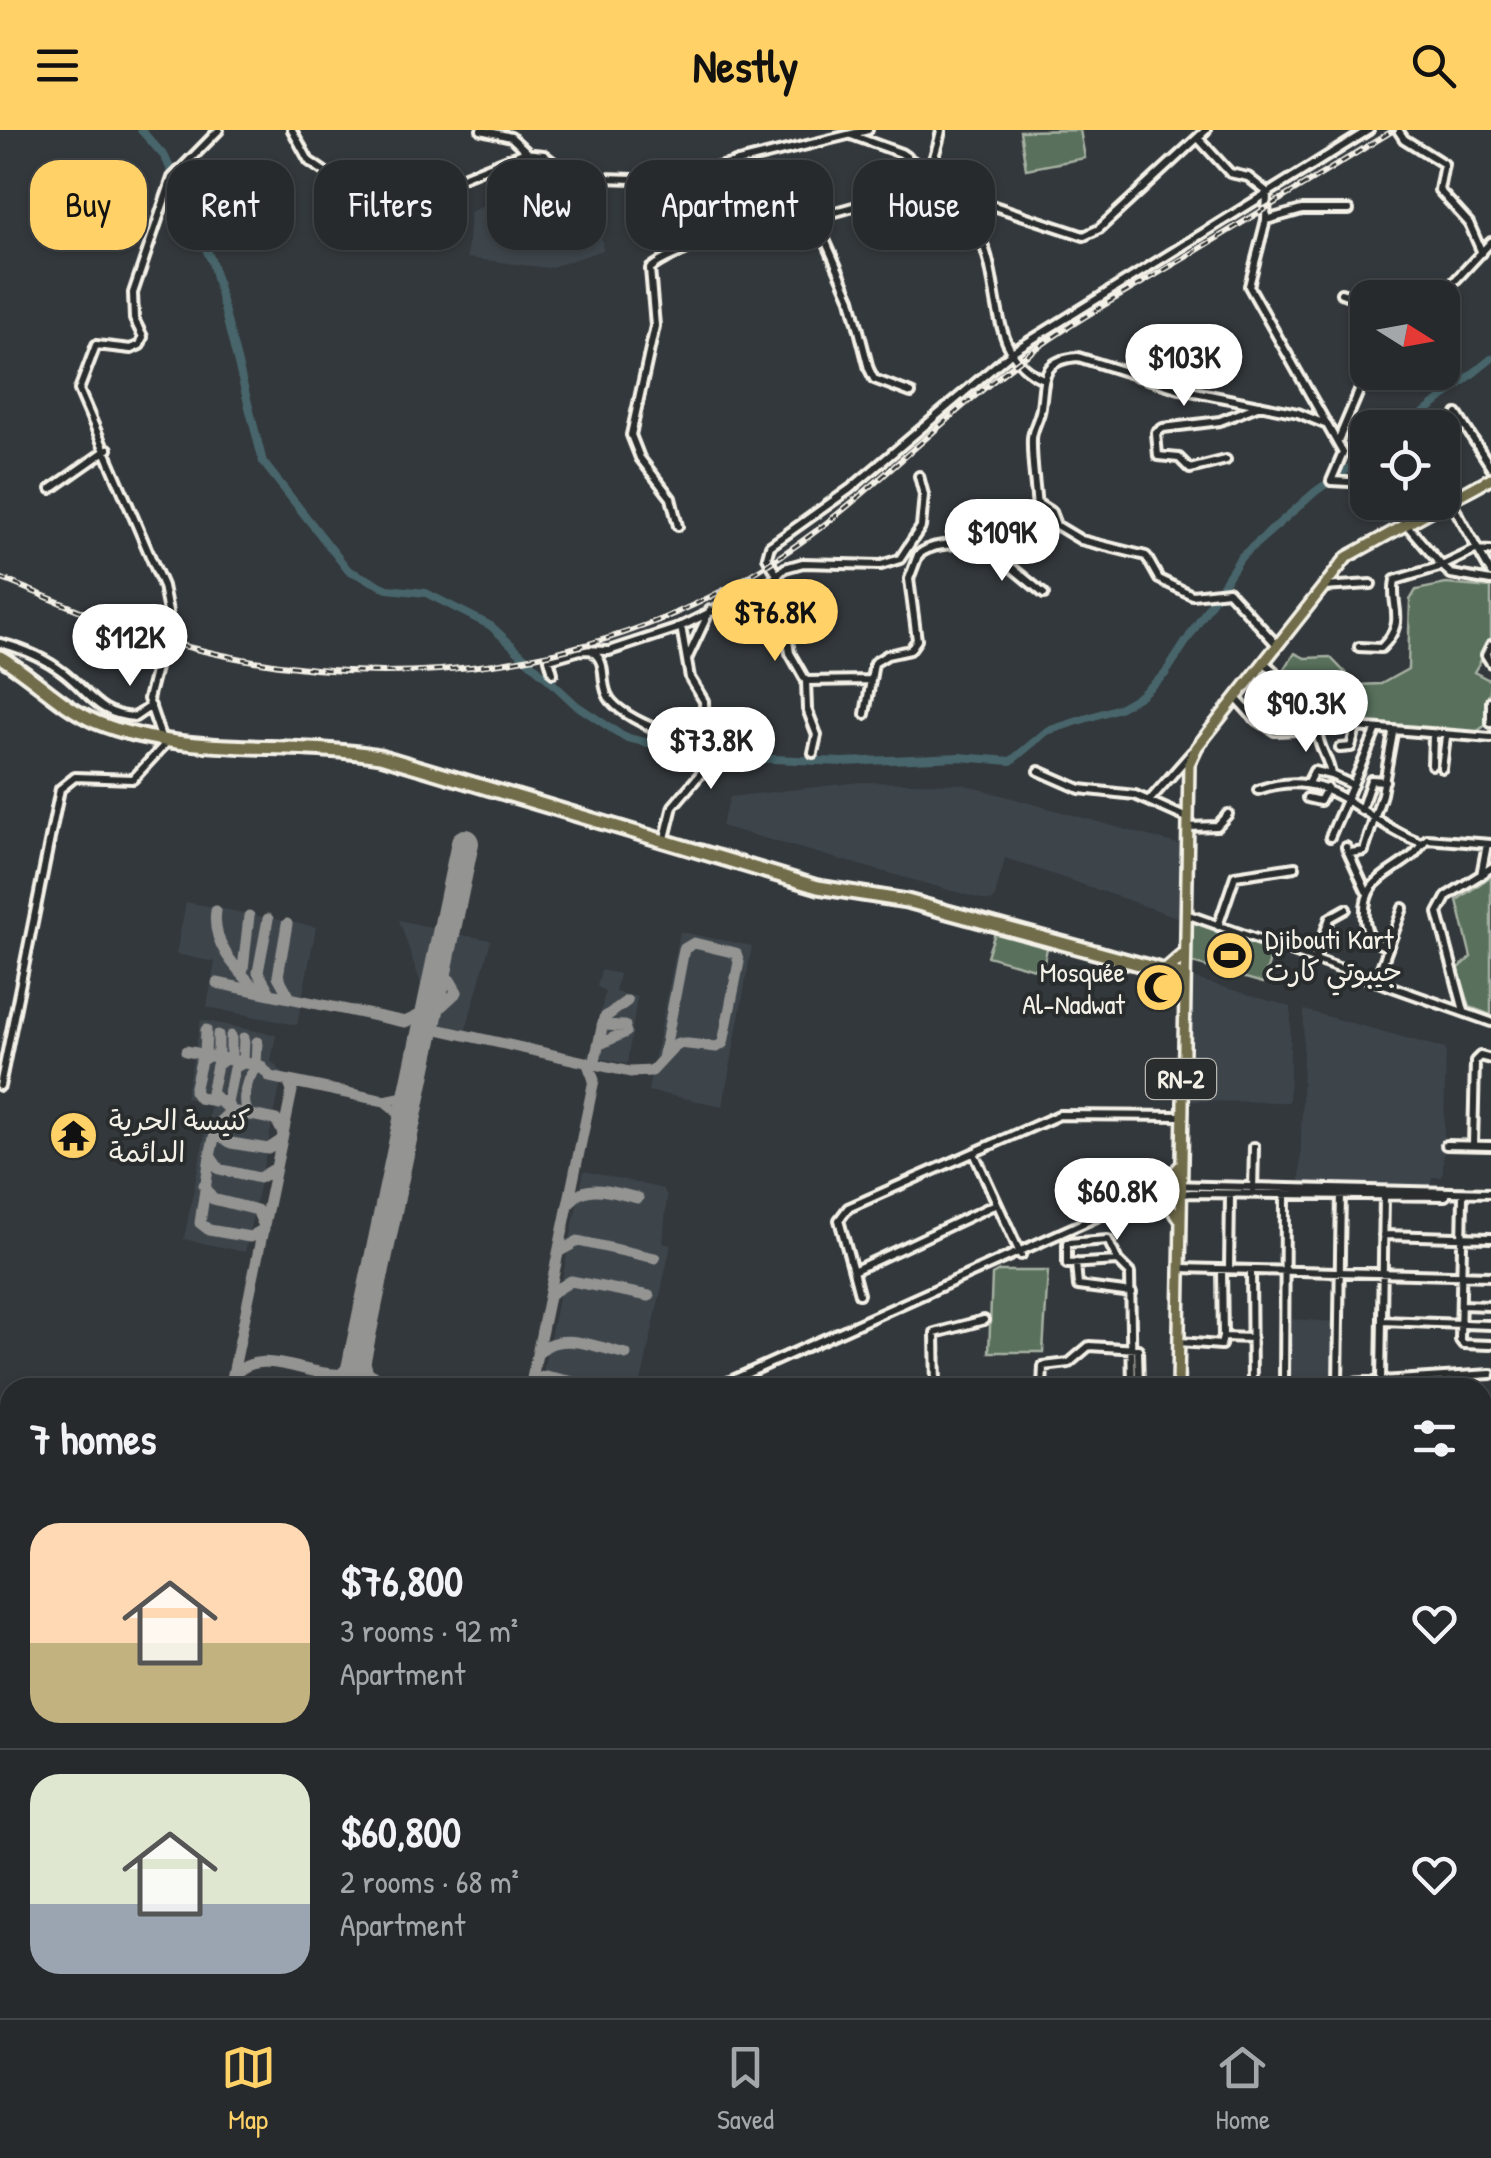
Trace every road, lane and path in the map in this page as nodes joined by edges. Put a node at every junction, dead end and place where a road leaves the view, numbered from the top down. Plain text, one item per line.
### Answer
1 (220, 130) edge
2 (292, 130) edge
3 (481, 130) edge
4 (868, 130) edge
5 (941, 130) edge
6 (1206, 130) edge
7 (1370, 130) edge
8 (1398, 130) edge
9 (850, 135) junction
10 (1198, 138) junction
11 (528, 153) junction
12 (744, 160) edge
13 (911, 160) edge
14 (933, 160) edge
15 (626, 179) edge
16 (1267, 192) junction
17 (995, 208) edge
18 (1349, 210) dead end
19 (1266, 220) junction
20 (1491, 242) edge
21 (683, 250) edge
22 (827, 250) edge
23 (983, 250) edge
24 (1482, 254) junction
25 (1456, 280) edge
26 (1341, 293) dead end
27 (1350, 296) edge
28 (1012, 352) junction
29 (1042, 378) junction
30 (1360, 390) edge
31 (912, 393) dead end
32 (1262, 405) junction
33 (1460, 419) edge
34 (1325, 424) junction
35 (1338, 442) junction
36 (108, 450) junction
37 (1226, 460) dead end
38 (1491, 466) edge
39 (919, 476) dead end
40 (1491, 478) edge
41 (1350, 483) edge
42 (51, 489) dead end
43 (1460, 494) edge
44 (1037, 504) junction
45 (1460, 519) edge
46 (1402, 520) edge
47 (1411, 520) edge
48 (1405, 523) junction
49 (678, 526) dead end
50 (988, 547) junction
51 (1476, 550) junction
52 (1491, 551) edge
53 (900, 559) junction
54 (911, 565) junction
55 (1442, 566) junction
56 (1491, 573) edge
57 (777, 575) junction
58 (1491, 582) edge
59 (1371, 584) dead end
60 (1322, 587) junction
61 (1044, 594) dead end
62 (710, 610) junction
63 (681, 626) junction
64 (0, 644) edge
65 (1277, 645) junction
66 (1491, 645) edge
67 (1359, 647) dead end
68 (590, 650) junction
69 (0, 657) edge
70 (688, 659) junction
71 (1264, 662) junction
72 (1491, 663) edge
73 (553, 673) dead end
74 (869, 680) junction
75 (806, 681) junction
76 (1236, 698) junction
77 (1491, 700) edge
78 (151, 706) junction
79 (865, 714) dead end
80 (1327, 714) junction
81 (1491, 722) edge
82 (1356, 727) junction
83 (1317, 729) junction
84 (1376, 732) junction
85 (1393, 733) junction
86 (1433, 736) junction
87 (1446, 737) junction
88 (166, 738) junction
89 (1491, 738) edge
90 (705, 746) junction
91 (1196, 747) junction
92 (1340, 748) dead end
93 (812, 753) dead end
94 (1432, 765) dead end
95 (1442, 768) dead end
96 (1038, 771) dead end
97 (1330, 775) junction
98 (1384, 781) junction
99 (1308, 783) junction
100 (1353, 785) junction
101 (1327, 788) junction
102 (1258, 790) dead end
103 (1307, 798) dead end
104 (1149, 800) junction
105 (1346, 800) junction
106 (1360, 810) junction
107 (1228, 814) dead end
108 (1374, 815) junction
109 (1186, 823) junction
110 (664, 838) junction
111 (1330, 838) dead end
112 (1422, 843) junction
113 (1489, 844) edge
114 (1294, 867) dead end
115 (1491, 868) edge
116 (1482, 875) junction
117 (1366, 891) junction
118 (1403, 908) dead end
119 (1346, 910) dead end
120 (1184, 914) junction
121 (1218, 926) junction
122 (1388, 947) junction
123 (1315, 959) junction
124 (1183, 966) junction
125 (1166, 970) junction
126 (1376, 980) junction
127 (1183, 992) junction
128 (1464, 1011) junction
129 (1491, 1022) edge
130 (1491, 1059) edge
131 (0, 1086) edge
132 (1181, 1116) junction
133 (1446, 1145) dead end
134 (1473, 1145) junction
135 (1491, 1146) edge
136 (1254, 1147) dead end
137 (974, 1153) junction
138 (1180, 1165) junction
139 (1180, 1190) junction
140 (1252, 1192) junction
141 (1285, 1192) junction
142 (1341, 1192) junction
143 (1163, 1193) junction
144 (1384, 1193) junction
145 (1230, 1195) junction
146 (1491, 1195) edge
147 (1463, 1197) junction
148 (996, 1204) junction
149 (1180, 1220) junction
150 (1383, 1236) junction
151 (1462, 1238) junction
152 (1491, 1238) edge
153 (1021, 1255) junction
154 (1118, 1262) junction
155 (1076, 1263) junction
156 (1180, 1268) junction
157 (1225, 1270) junction
158 (1252, 1270) junction
159 (853, 1271) junction
160 (1285, 1272) junction
161 (1339, 1274) junction
162 (1383, 1275) junction
163 (1491, 1276) edge
164 (1461, 1277) junction
165 (1132, 1293) junction
166 (859, 1294) dead end
167 (1460, 1305) junction
168 (1491, 1306) edge
169 (984, 1320) dead end
170 (1382, 1322) junction
171 (1460, 1324) junction
172 (1491, 1324) edge
173 (1223, 1337) junction
174 (1252, 1338) junction
175 (1179, 1342) junction
176 (1491, 1345) edge
177 (1131, 1348) junction
178 (1491, 1374) edge
179 (748, 1378) edge
180 (936, 1378) edge
181 (1042, 1378) edge
182 (1132, 1378) edge
183 (1140, 1378) edge
184 (1178, 1378) edge
185 (1252, 1378) edge
186 (1284, 1378) edge
187 (1338, 1378) edge
188 (1381, 1378) edge
189 (1418, 1378) edge

1 - 36 street
2 - 11 street
3 - 11 street
4 - 9 street
5 - 14 street
6 - 10 street
7 - 16 street
8 - 24 street
9 - 12 street
9 - 13 street
10 - 16 street
10 - 17 street
11 - 15 street
16 - 19 street
16 - 28 street
18 - 19 street
19 - 34 street
20 - 24 street
21 - 49 street
22 - 31 street
23 - 28 street
24 - 25 street
26 - 27 street
28 - 29 street
28 - 57 street
29 - 32 street
29 - 44 street
30 - 35 street
32 - 34 street
32 - 37 street
33 - 38 street
34 - 35 street
35 - 41 street
36 - 42 street
36 - 78 street
39 - 53 street
40 - 43 main road
44 - 50 street
44 - 65 street
45 - 51 street
46 - 48 street
47 - 48 main road
48 - 55 street
48 - 60 main road
50 - 54 street
50 - 61 street
51 - 52 street
51 - 55 street
51 - 56 street
53 - 54 street
53 - 57 street
54 - 74 street
55 - 58 street
55 - 67 street
57 - 62 street
57 - 75 street
59 - 60 street
60 - 65 main road
62 - 63 street
62 - 70 street
63 - 68 street
63 - 70 street
64 - 78 street
65 - 71 main road
66 - 72 street
68 - 73 street
68 - 90 street
69 - 88 highway
70 - 90 street
71 - 76 main road
71 - 80 street
74 - 75 street
74 - 79 street
75 - 93 street
76 - 83 street
76 - 91 main road
77 - 81 street
78 - 88 street
80 - 82 street
80 - 83 street
82 - 84 street
82 - 92 street
83 - 97 street
84 - 85 street
84 - 100 street
85 - 86 street
85 - 98 street
86 - 87 street
86 - 94 street
87 - 89 street
87 - 95 street
88 - 110 highway
88 - 131 street
90 - 110 street
91 - 104 street
91 - 109 main road
96 - 104 street
97 - 99 street
97 - 100 street
98 - 106 street
98 - 108 street
99 - 101 street
99 - 102 street
100 - 105 street
101 - 103 street
101 - 105 street
104 - 109 street
105 - 106 street
105 - 111 street
106 - 108 street
107 - 109 street
108 - 112 street
108 - 117 street
109 - 120 main road
110 - 125 highway
112 - 113 street
112 - 117 street
113 - 116 street
114 - 121 street
115 - 116 street
116 - 128 street
117 - 122 street
118 - 122 street
119 - 123 street
120 - 121 street
120 - 124 main road
121 - 123 street
122 - 126 street
123 - 126 street
124 - 125 highway
124 - 125 highway
124 - 127 main road, RN-2
125 - 127 highway
126 - 128 street
127 - 132 main road, RN-2
128 - 129 street
130 - 134 street
132 - 137 street
132 - 138 main road, RN-2
133 - 134 street
134 - 135 street
136 - 140 street
137 - 148 street
137 - 159 street
138 - 139 main road, RN-2
138 - 143 main road
139 - 140 street
139 - 143 street
139 - 143 street
139 - 145 street
139 - 149 main road, RN-2
140 - 141 street
140 - 145 street
141 - 142 street
141 - 160 street
142 - 144 street
142 - 161 street
143 - 149 main road
143 - 153 street
144 - 146 street
144 - 147 street
144 - 150 street
145 - 157 street
146 - 147 street
147 - 151 street
148 - 153 street
148 - 159 street
149 - 156 main road, RN-2
150 - 151 street
150 - 162 street
151 - 152 street
151 - 164 street
153 - 179 street
154 - 155 street
154 - 155 street
154 - 165 street
155 - 165 street
156 - 157 street
156 - 175 main road, RN-2
157 - 158 street
157 - 173 street
158 - 160 street
158 - 174 street
159 - 166 street
160 - 161 street
160 - 186 street
161 - 162 street
161 - 187 street
162 - 164 street
162 - 170 street
163 - 164 street
164 - 167 street
165 - 177 street
167 - 168 street
167 - 171 street
169 - 180 street
170 - 171 street
170 - 188 street
171 - 172 street
171 - 176 street
173 - 174 street
173 - 175 street
174 - 185 street
175 - 184 main road, RN-2
177 - 181 street
177 - 182 street
177 - 183 street
178 - 189 street

